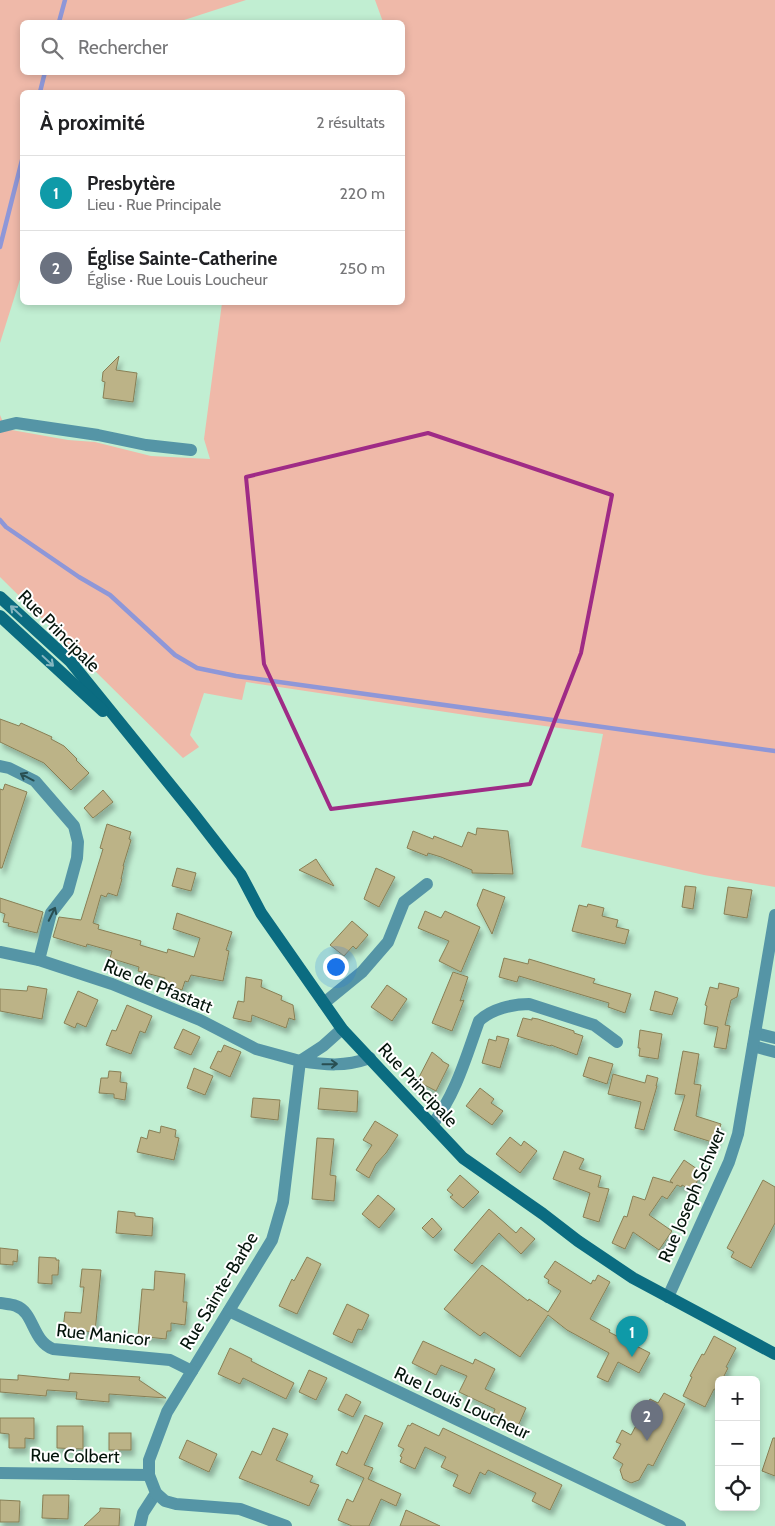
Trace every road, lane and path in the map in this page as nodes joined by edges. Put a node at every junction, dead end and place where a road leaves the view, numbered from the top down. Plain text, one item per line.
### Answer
1 (0, 427) edge
2 (191, 450) dead end
3 (0, 597) edge
4 (0, 616) edge
5 (132, 737) junction
6 (0, 766) edge
7 (428, 884) dead end
8 (775, 915) edge
9 (0, 952) edge
10 (39, 960) junction
11 (324, 1003) junction
12 (342, 1029) junction
13 (756, 1033) junction
14 (775, 1038) edge
15 (616, 1042) dead end
16 (753, 1046) junction
17 (775, 1052) edge
18 (370, 1058) junction
19 (300, 1061) junction
20 (432, 1125) junction
21 (668, 1298) junction
22 (0, 1303) edge
23 (229, 1311) junction
24 (775, 1354) edge
25 (192, 1371) junction
26 (0, 1473) edge
27 (149, 1475) junction
28 (156, 1493) junction
29 (140, 1526) edge
30 (286, 1526) edge
31 (680, 1526) edge

1 - 2 street
5 -> 3 main road, Rue Principale
4 -> 5 main road, Rue Principale
5 - 11 main road, Rue Principale
10 -> 6 street
7 - 11 street
8 - 13 street, Rue Joseph Schwer
9 - 10 street, Rue de Pfastatt
10 - 19 street, Rue de Pfastatt
11 - 12 main road, Rue Principale
12 - 18 main road, Rue Principale
12 - 19 street
13 - 14 street
13 - 16 street, Rue Joseph Schwer
15 - 20 street
16 - 17 street
16 - 21 street, Rue Joseph Schwer
19 -> 18 street, Rue de Pfastatt
18 - 20 main road, Rue Principale
19 - 23 street, Rue Sainte-Barbe
20 - 21 main road, Rue Principale
21 - 24 main road, Rue Principale
22 - 25 street, Rue Manicor
23 - 25 street, Rue Sainte-Barbe
23 - 31 street, Rue Louis Loucheur
25 - 27 street, Rue Sainte-Barbe
26 - 27 street, Rue Colbert
27 - 28 street, Rue Sainte-Barbe
28 - 29 street
28 - 30 street

